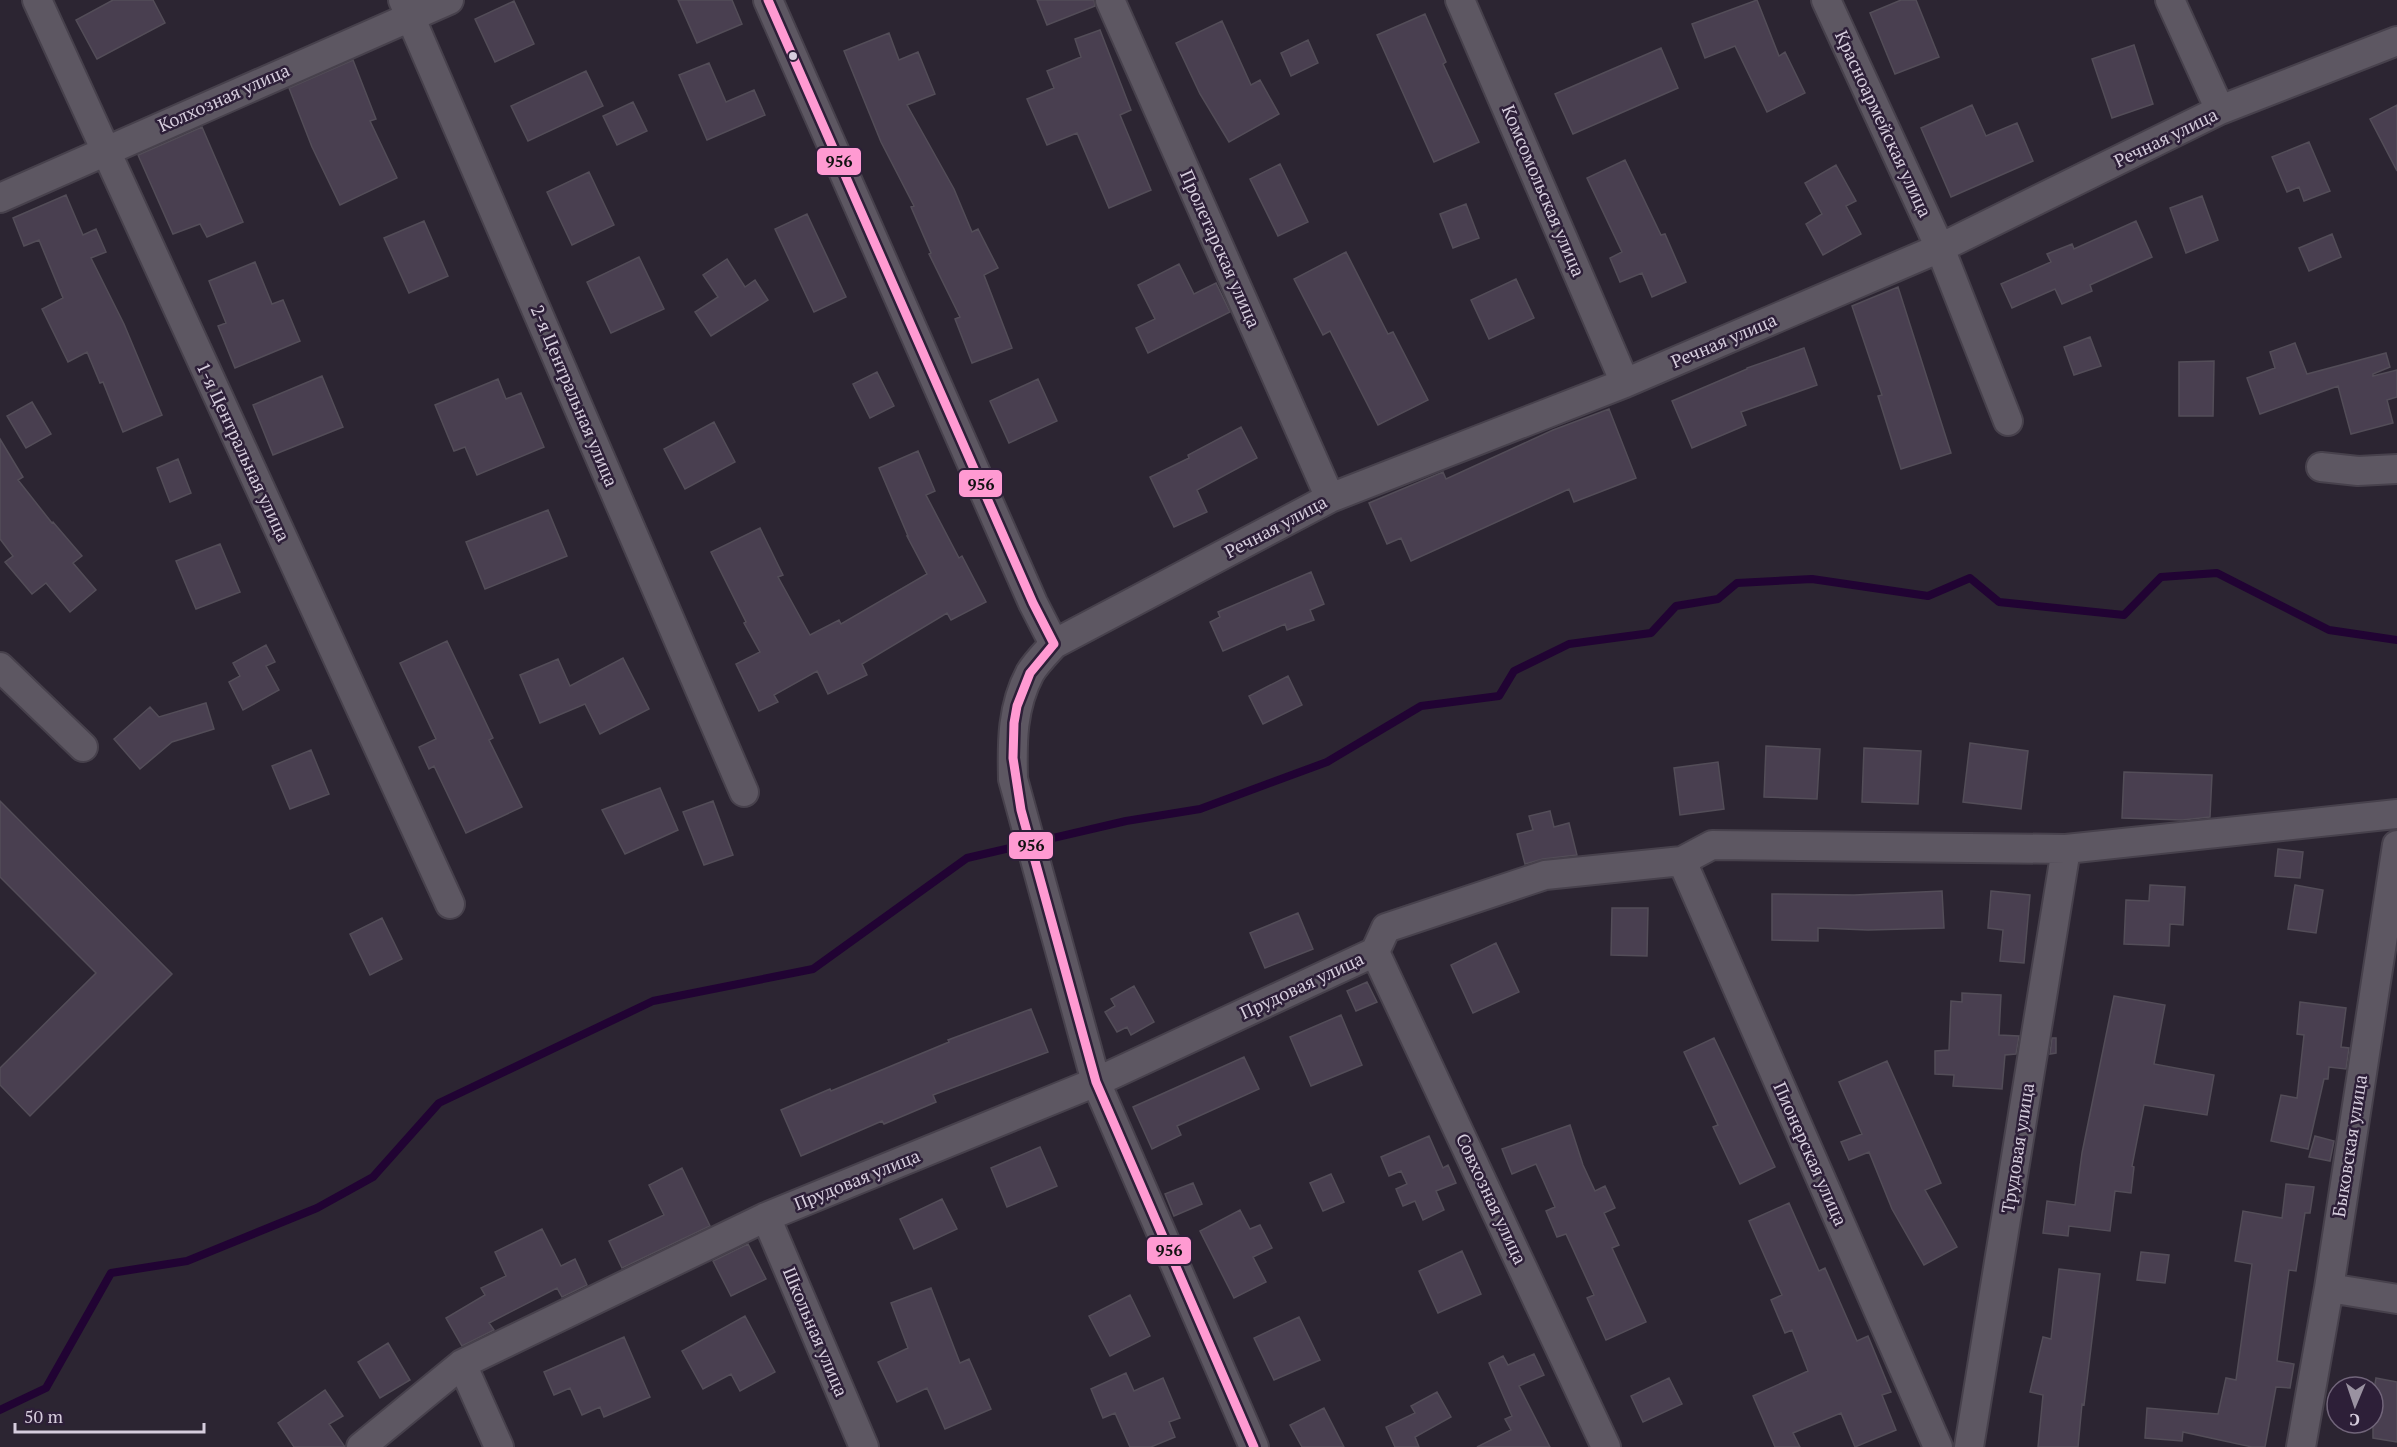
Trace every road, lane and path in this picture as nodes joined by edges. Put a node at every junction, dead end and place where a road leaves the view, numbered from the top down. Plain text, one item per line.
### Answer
1 (36, 0) edge
2 (448, 0) edge
3 (768, 0) edge
4 (1110, 0) edge
5 (1460, 0) edge
6 (1826, 0) edge
7 (2170, 0) edge
8 (407, 8) edge
9 (2397, 41) edge
10 (2220, 110) junction
11 (104, 150) junction
12 (0, 198) edge
13 (1940, 248) junction
14 (1625, 383) junction
15 (2008, 421) dead end
16 (2320, 467) dead end
17 (2397, 469) edge
18 (1330, 498) junction
19 (1054, 644) junction
20 (0, 668) edge
21 (83, 747) dead end
22 (744, 792) dead end
23 (2397, 814) edge
24 (2397, 845) edge
25 (2066, 849) junction
26 (1682, 861) junction
27 (450, 904) dead end
28 (1375, 952) junction
29 (1096, 1082) junction
30 (766, 1216) junction
31 (2329, 1288) junction
32 (2397, 1299) edge
33 (462, 1364) junction
34 (361, 1447) edge
35 (499, 1447) edge
36 (864, 1447) edge
37 (1254, 1447) edge
38 (1606, 1447) edge
39 (1938, 1447) edge
40 (1968, 1447) edge
41 (2301, 1447) edge

1 - 11 street, 1-я Центральная улица
2 - 8 street, Колхозная улица
3 - 19 street
4 - 18 street, Пролетарская улица
5 - 14 street, Комсомольская улица
6 - 13 street, Красноармейская улица
7 - 10 street
8 - 11 street, Колхозная улица
8 - 22 street, 2-я Центральная улица
9 - 10 street, Речная улица
10 - 13 street, Речная улица
11 - 12 street, Колхозная улица
11 - 27 street, 1-я Центральная улица
13 - 14 street, Речная улица
13 - 15 street, Красноармейская улица
14 - 18 street, Речная улица
16 - 17 street
18 - 19 street, Речная улица
19 - 29 street
20 - 21 street
23 - 25 street
24 - 31 street, Быковская улица
25 - 26 street
25 - 40 street, Трудовая улица
26 - 28 street
26 - 39 street, Пионерская улица
28 - 29 street, Прудовая улица
28 - 38 street, Совхозная улица
29 - 30 street, Прудовая улица
29 - 37 street
30 - 33 street, Прудовая улица
30 - 36 street, Школьная улица
31 - 32 street
31 - 41 street, Быковская улица
33 - 34 street, Прудовая улица
33 - 35 street

